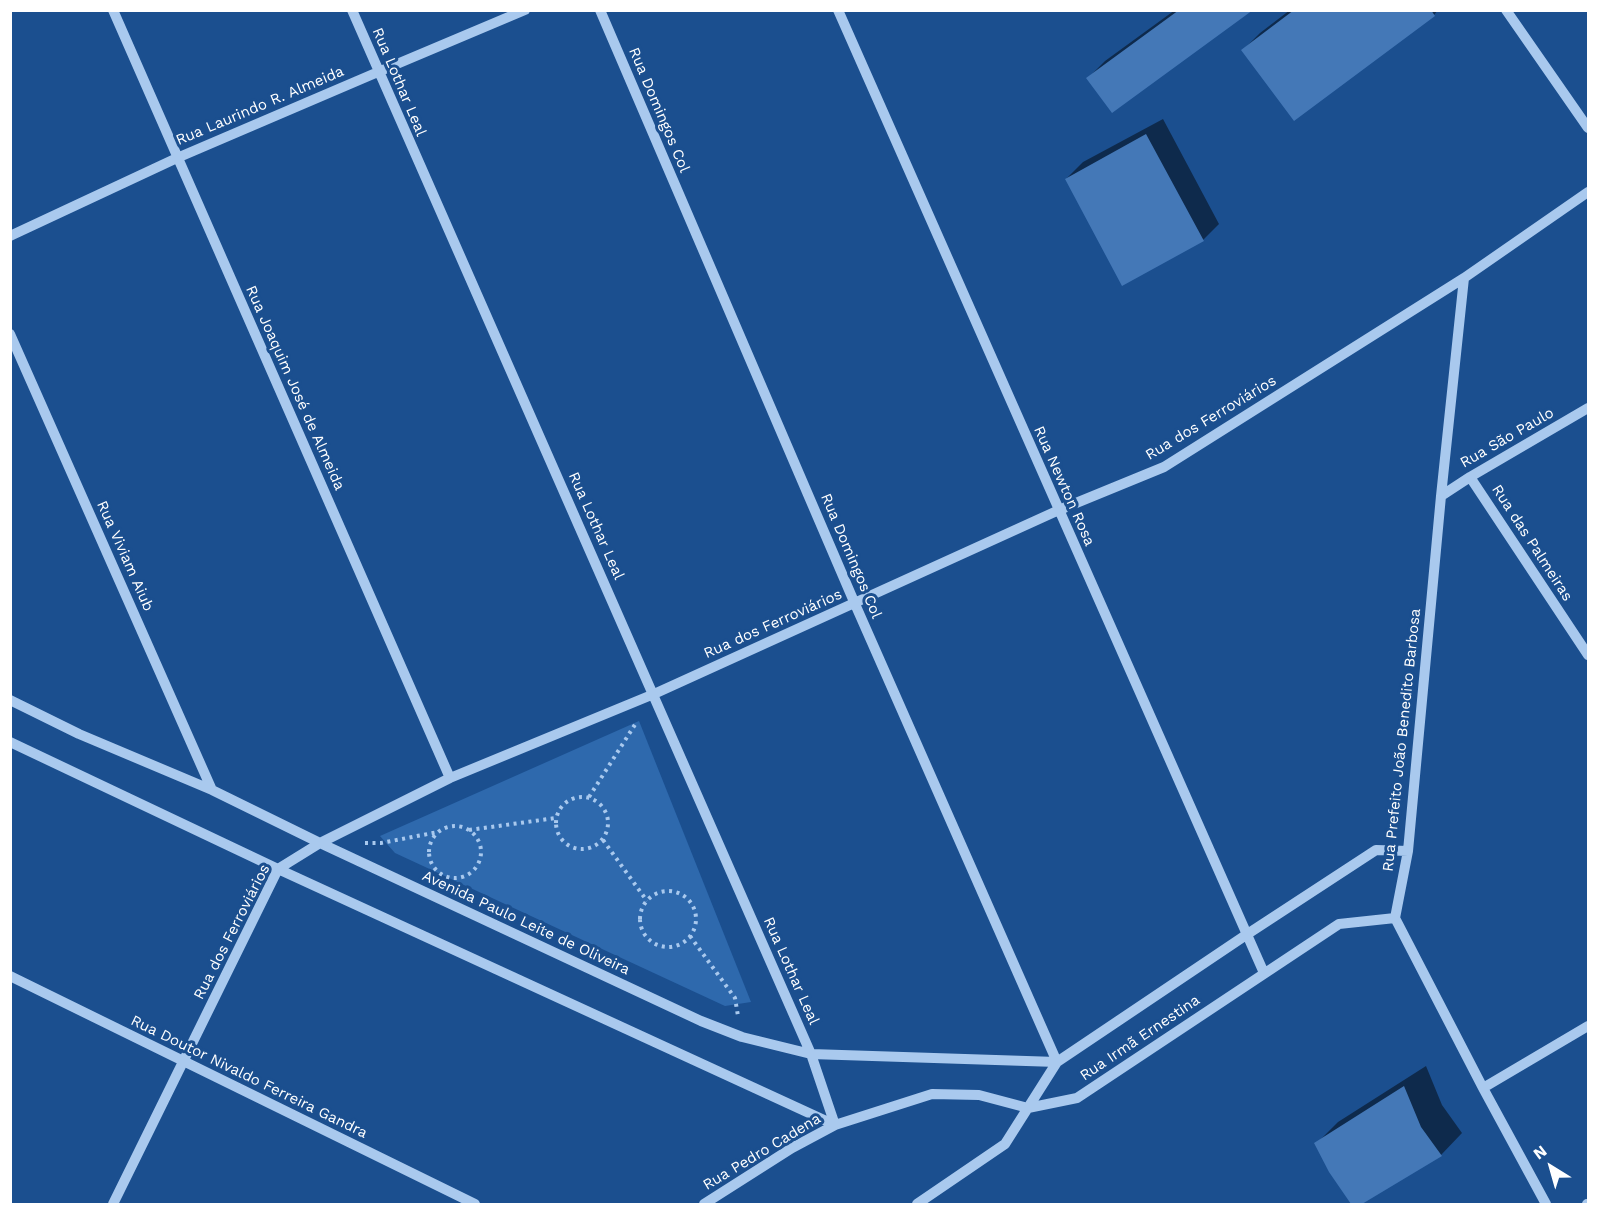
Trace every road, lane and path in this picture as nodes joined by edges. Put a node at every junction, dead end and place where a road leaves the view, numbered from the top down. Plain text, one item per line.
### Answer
1 (113, 10) edge
2 (352, 10) edge
3 (525, 10) edge
4 (600, 10) edge
5 (838, 10) edge
6 (1506, 10) edge
7 (378, 72) junction
8 (1588, 128) edge
9 (177, 158) junction
10 (1588, 192) edge
11 (10, 236) edge
12 (1464, 278) junction
13 (10, 334) edge
14 (1588, 408) edge
15 (1470, 477) junction
16 (1441, 496) junction
17 (1059, 510) junction
18 (855, 604) junction
19 (1588, 655) edge
20 (654, 694) junction
21 (10, 700) edge
22 (636, 722) dead end
23 (10, 742) edge
24 (450, 778) junction
25 (212, 790) junction
26 (589, 798) junction
27 (556, 818) junction
28 (468, 830) junction
29 (439, 832) junction
30 (603, 840) junction
31 (320, 843) junction
32 (361, 843) dead end
33 (1408, 851) junction
34 (278, 869) junction
35 (647, 901) junction
36 (1395, 918) junction
37 (1246, 934) junction
38 (690, 936) junction
39 (1264, 973) junction
40 (10, 976) edge
41 (1588, 1026) edge
42 (742, 1037) junction
43 (811, 1054) junction
44 (183, 1062) junction
45 (1057, 1062) junction
46 (1483, 1088) junction
47 (1028, 1108) junction
48 (835, 1125) junction
49 (113, 1204) edge
50 (475, 1204) edge
51 (704, 1204) edge
52 (917, 1204) edge
53 (1546, 1204) edge

1 - 9 street, Rua Joaquim José de Almeida
2 - 7 street, Rua Lothar Leal
3 - 7 street, Rua Laurindo R. Almeida
4 - 18 street, Rua Domingos Col
5 - 17 street, Rua Newton Rosa
6 - 8 street
7 - 9 street, Rua Laurindo R. Almeida
7 - 20 street, Rua Lothar Leal
9 - 11 street, Rua Laurindo R. Almeida
9 - 24 street, Rua Joaquim José de Almeida
10 - 12 street, Rua dos Ferroviários
12 - 16 street, Rua Prefeito João Benedito Barbosa
12 - 17 street, Rua dos Ferroviários
13 - 25 street, Rua Viviam Aiub
14 - 15 street, Rua São Paulo
15 - 16 street, Rua São Paulo
15 - 19 street, Rua das Palmeiras
16 - 33 street, Rua Prefeito João Benedito Barbosa
17 - 18 street, Rua dos Ferroviários
17 - 37 street, Rua Newton Rosa
18 - 20 street, Rua dos Ferroviários
18 - 45 street, Rua Domingos Col
20 - 24 street, Rua dos Ferroviários
20 - 43 street, Rua Lothar Leal
21 - 25 street, Avenida Paulo Leite de Oliveira
22 - 26 path
23 - 34 street
24 - 31 street, Rua dos Ferroviários
25 - 31 street, Avenida Paulo Leite de Oliveira
26 - 27 path
26 - 30 path
27 - 28 path
27 - 30 path
28 - 29 path
28 - 29 path
29 - 32 path
30 - 35 path
31 - 34 street, Rua dos Ferroviários
31 - 42 street, Avenida Paulo Leite de Oliveira
33 - 36 street, Rua Prefeito João Benedito Barbosa
33 - 37 street, Rua Irmã Ernestina
34 - 44 street, Rua dos Ferroviários
34 - 48 street
35 - 38 path
35 - 38 path
36 - 39 street, Rua Irmã Ernestina
36 - 46 street
37 - 39 street, Rua Newton Rosa
37 - 45 street, Rua Irmã Ernestina
38 - 42 path
39 - 47 street, Rua Irmã Ernestina
40 - 44 street, Rua Doutor Nivaldo Ferreira Gandra
41 - 46 street
42 - 43 street, Avenida Paulo Leite de Oliveira
43 - 45 street, Avenida Paulo Leite de Oliveira
43 - 48 street, Rua Lothar Leal
44 - 49 street, Rua dos Ferroviários
44 - 50 street, Rua Doutor Nivaldo Ferreira Gandra
45 - 47 street
46 - 53 street
47 - 48 street
47 - 52 street
48 - 51 street, Rua Pedro Cadena

